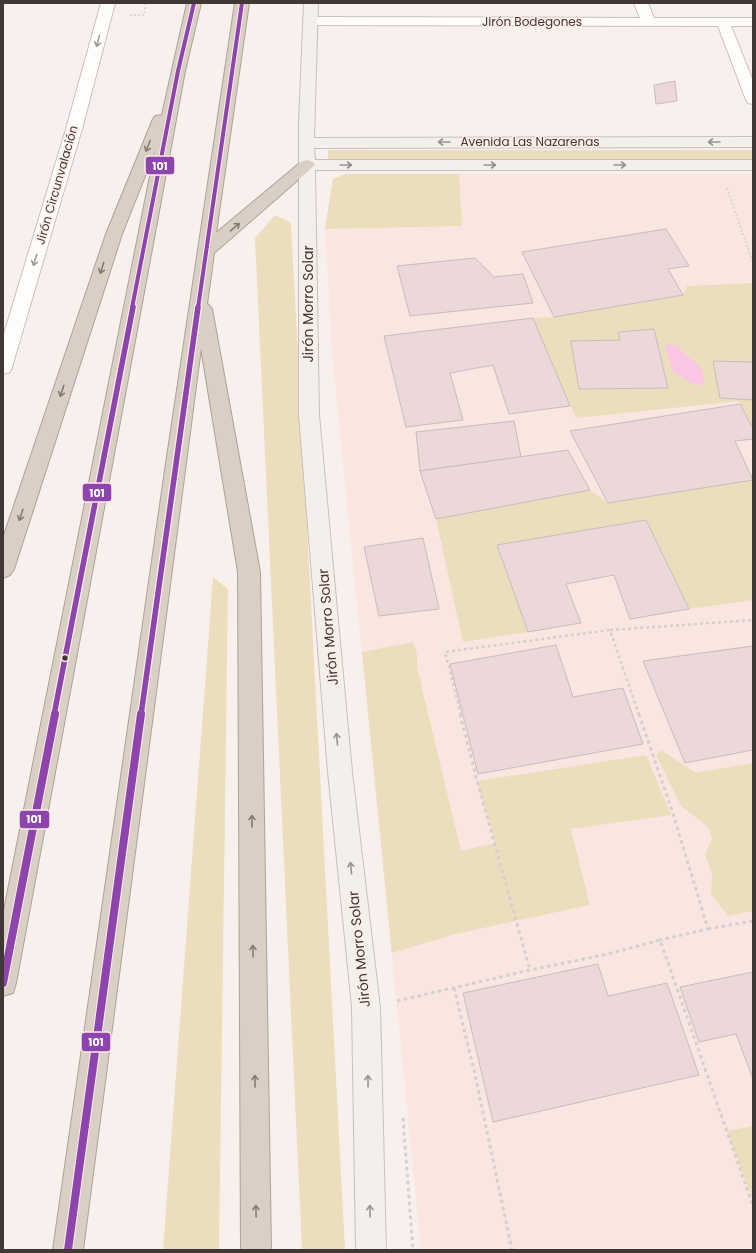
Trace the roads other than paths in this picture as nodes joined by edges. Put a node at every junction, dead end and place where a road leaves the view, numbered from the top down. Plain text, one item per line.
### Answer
1 (108, 3) edge
2 (194, 3) edge
3 (242, 3) edge
4 (641, 3) edge
5 (311, 12) edge
6 (649, 22) junction
7 (723, 22) junction
8 (753, 22) edge
9 (178, 71) junction
10 (753, 100) edge
11 (753, 142) edge
12 (307, 143) junction
13 (307, 165) junction
14 (753, 165) edge
15 (205, 252) junction
16 (200, 290) junction
17 (3, 367) edge
18 (3, 568) edge
19 (3, 983) edge
20 (68, 1250) edge
21 (256, 1250) edge
22 (371, 1250) edge

1 -> 17 street, Jirón Circunvalación
2 - 9 highway
3 - 15 highway
4 - 6 street
5 - 6 street, Jirón Bodegones
5 - 12 street, Jirón Morro Solar
6 - 7 street, Jirón Bodegones
7 - 8 street, Jirón Bodegones
7 - 10 street
9 -> 18 highway
9 - 19 highway
11 -> 12 street, Avenida Las Nazarenas
12 - 13 street, Jirón Morro Solar
13 -> 14 street, Avenida Las Nazarenas
15 -> 13 highway
22 -> 13 street, Jirón Morro Solar
15 - 16 highway
16 - 20 highway
21 -> 16 highway

